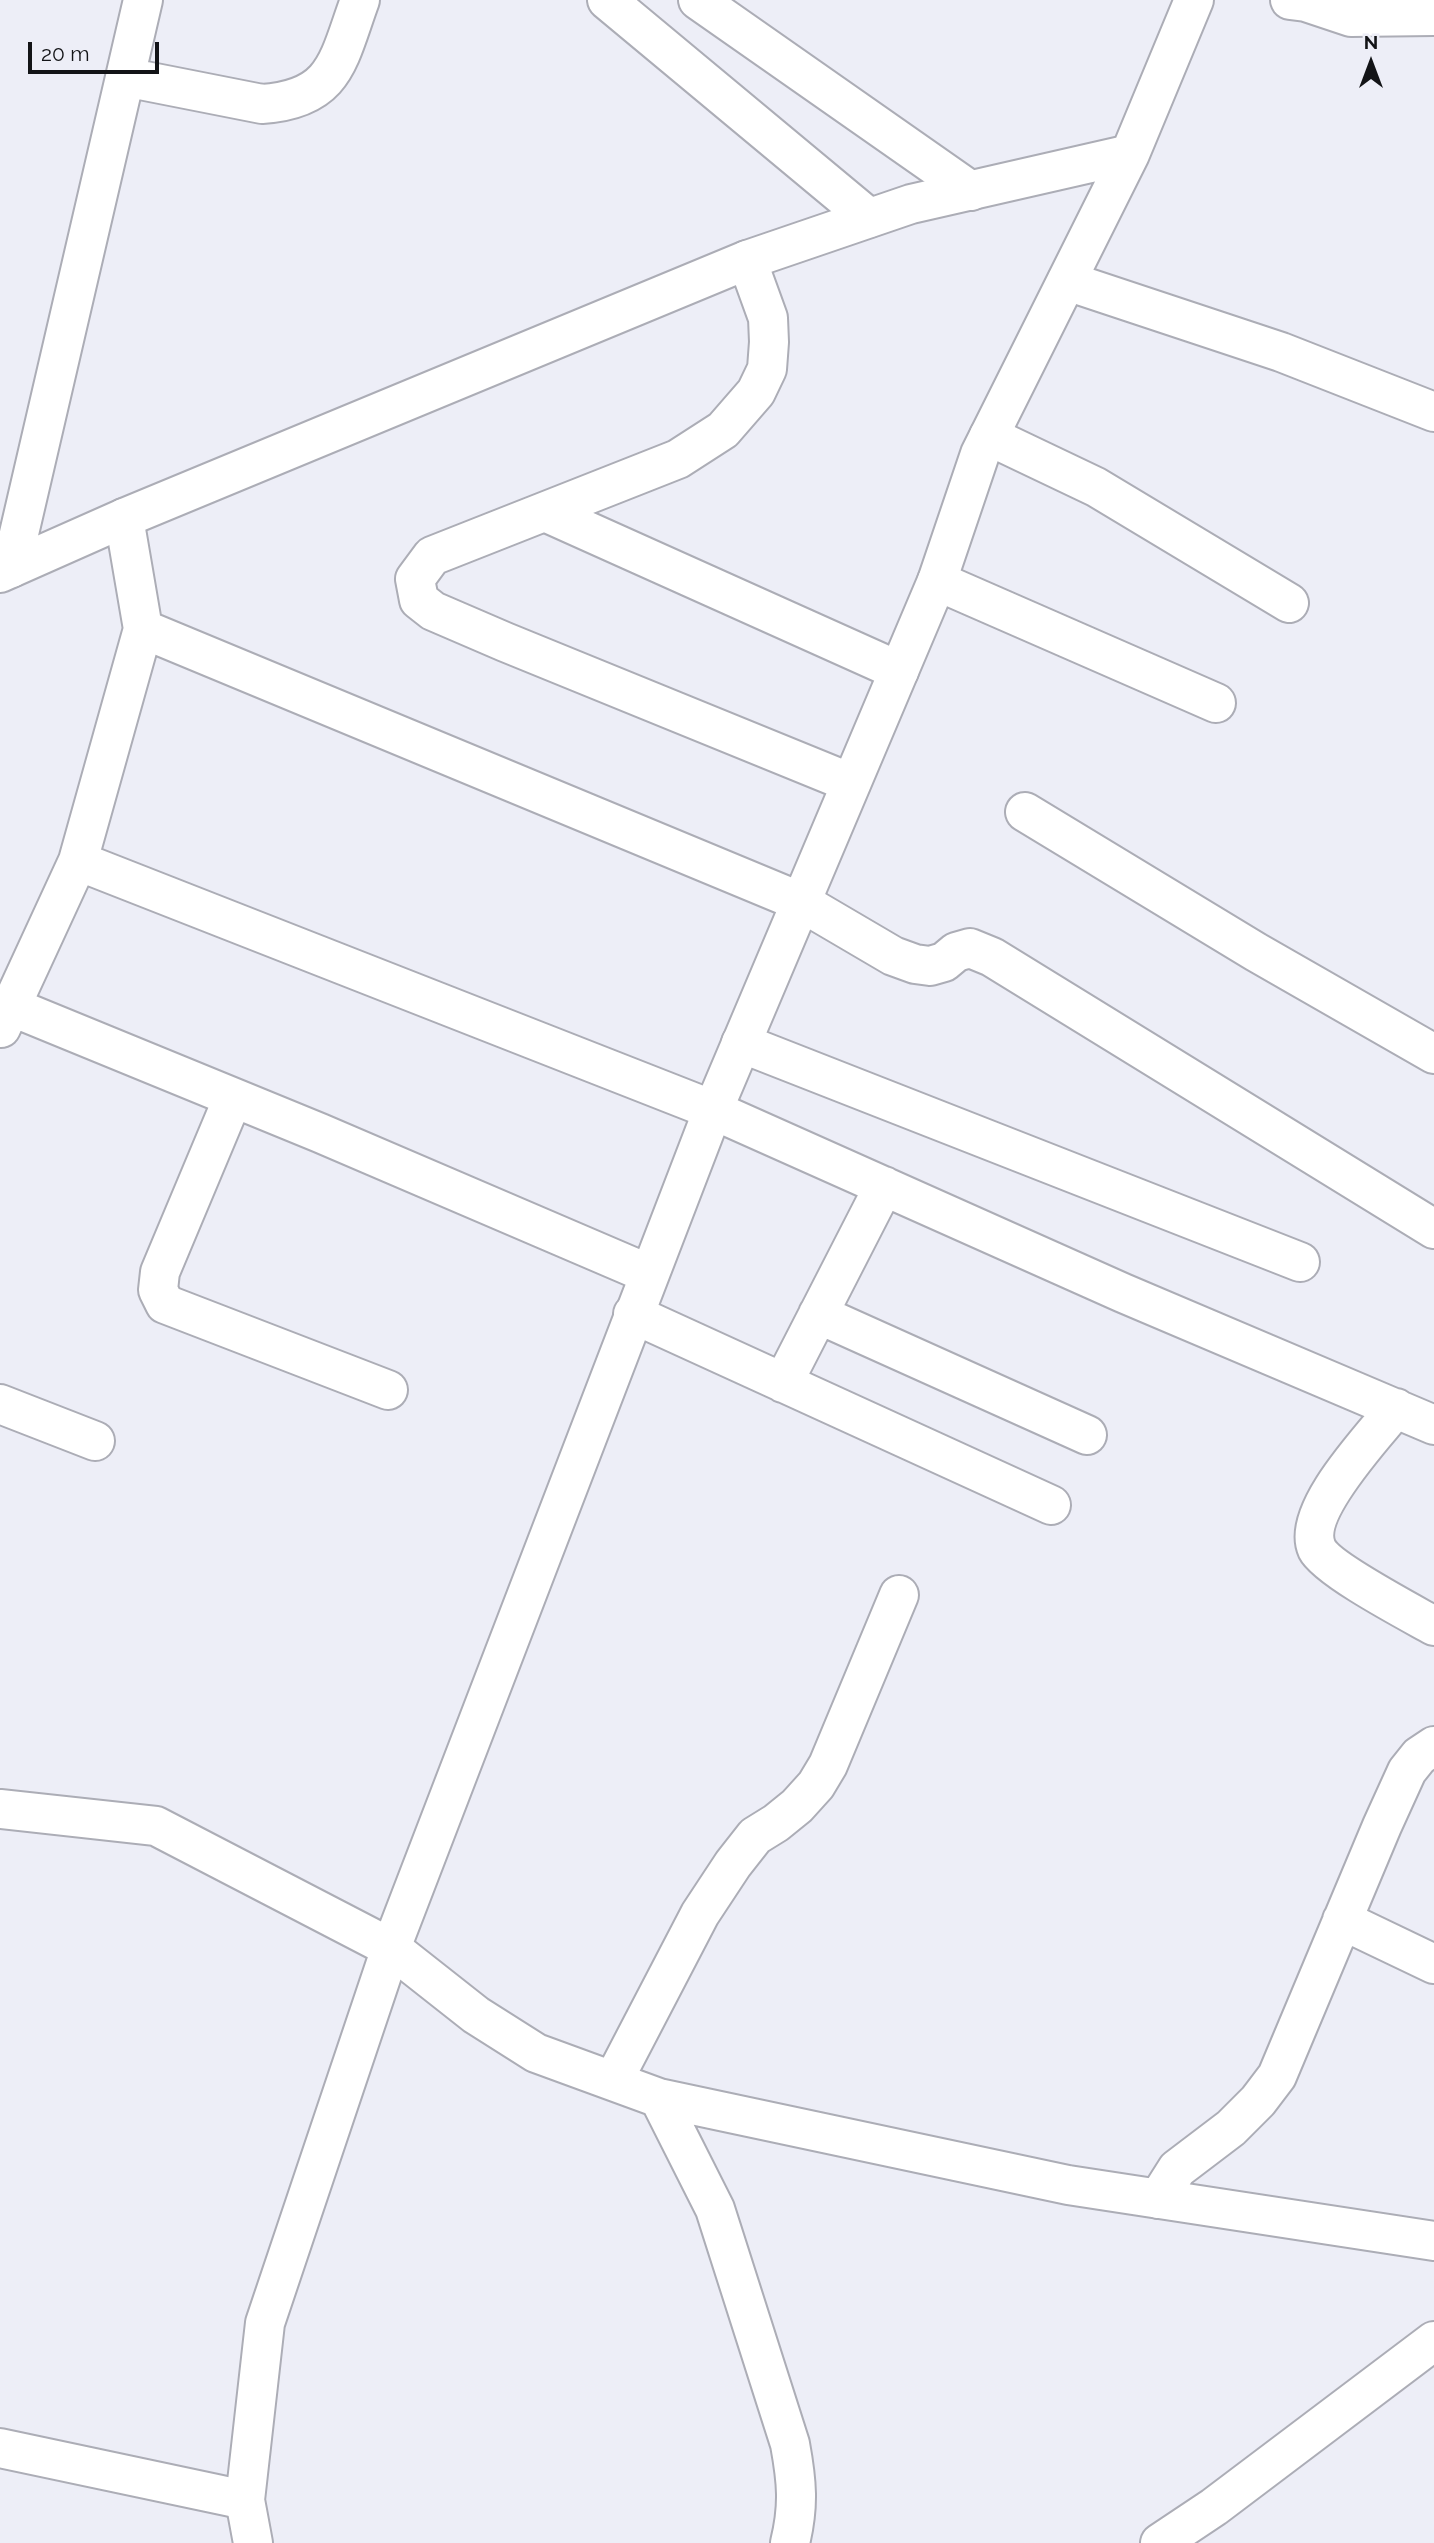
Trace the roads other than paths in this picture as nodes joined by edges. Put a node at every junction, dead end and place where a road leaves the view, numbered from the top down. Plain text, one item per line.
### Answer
1 (143, 0) edge
2 (360, 0) edge
3 (607, 0) edge
4 (698, 0) edge
5 (1194, 0) edge
6 (1302, 1) edge
7 (1434, 16) edge
8 (125, 77) junction
9 (1130, 154) junction
10 (971, 191) junction
11 (869, 218) junction
12 (747, 260) junction
13 (1067, 281) junction
14 (1434, 412) edge
15 (989, 436) junction
16 (545, 512) junction
17 (124, 517) junction
18 (6, 570) edge
19 (937, 581) junction
20 (1289, 603) dead end
21 (143, 629) junction
22 (899, 671) junction
23 (1216, 704) dead end
24 (851, 783) junction
25 (1025, 812) dead end
26 (78, 861) junction
27 (801, 902) junction
28 (5, 1018) edge
29 (741, 1043) junction
30 (1434, 1054) edge
31 (233, 1098) junction
32 (713, 1110) junction
33 (884, 1186) junction
34 (1434, 1229) edge
35 (1300, 1262) dead end
36 (649, 1274) junction
37 (634, 1314) junction
38 (818, 1314) junction
39 (783, 1383) junction
40 (388, 1390) dead end
41 (0, 1404) edge
42 (1396, 1408) junction
43 (1434, 1425) edge
44 (1087, 1435) dead end
45 (96, 1441) dead end
46 (1051, 1505) dead end
47 (899, 1595) dead end
48 (1434, 1626) edge
49 (1434, 1746) edge
50 (0, 1808) edge
51 (1342, 1920) junction
52 (391, 1948) junction
53 (1434, 1964) edge
54 (612, 2081) junction
55 (659, 2098) junction
56 (1158, 2199) junction
57 (1434, 2241) edge
58 (1434, 2341) edge
59 (0, 2448) edge
60 (245, 2500) junction
61 (253, 2543) edge
62 (790, 2543) edge
63 (1160, 2543) edge

1 - 8 street
2 - 8 street
3 - 11 street
4 - 10 street
5 - 9 street
6 - 7 street
8 - 18 street
9 - 10 street
9 - 13 street
10 - 11 street
11 - 12 street
12 - 16 street
12 - 17 street
13 - 14 street
13 - 15 street
15 - 19 street
15 - 20 street
16 - 22 street
16 - 24 street
17 - 18 street
17 - 21 street
19 - 22 street
19 - 23 street
21 - 26 street
21 - 27 street
22 - 24 street
24 - 27 street
25 - 30 street
26 - 28 street
26 - 32 street
27 - 29 street
27 - 34 street
28 - 31 street
29 - 32 street
29 - 35 street
31 - 36 street
31 - 40 street
32 - 33 street
32 - 36 street
33 - 38 street
33 - 42 street
36 - 37 street
37 - 39 street
37 - 52 street
38 - 39 street
38 - 44 street
39 - 46 street
41 - 45 street
42 - 43 street
42 - 48 street
47 - 54 street
49 - 51 street
50 - 52 street
51 - 53 street
51 - 56 street
52 - 54 street
52 - 60 street
54 - 55 street
55 - 56 street
55 - 62 street
56 - 57 street
58 - 63 street
59 - 60 street
60 - 61 street

